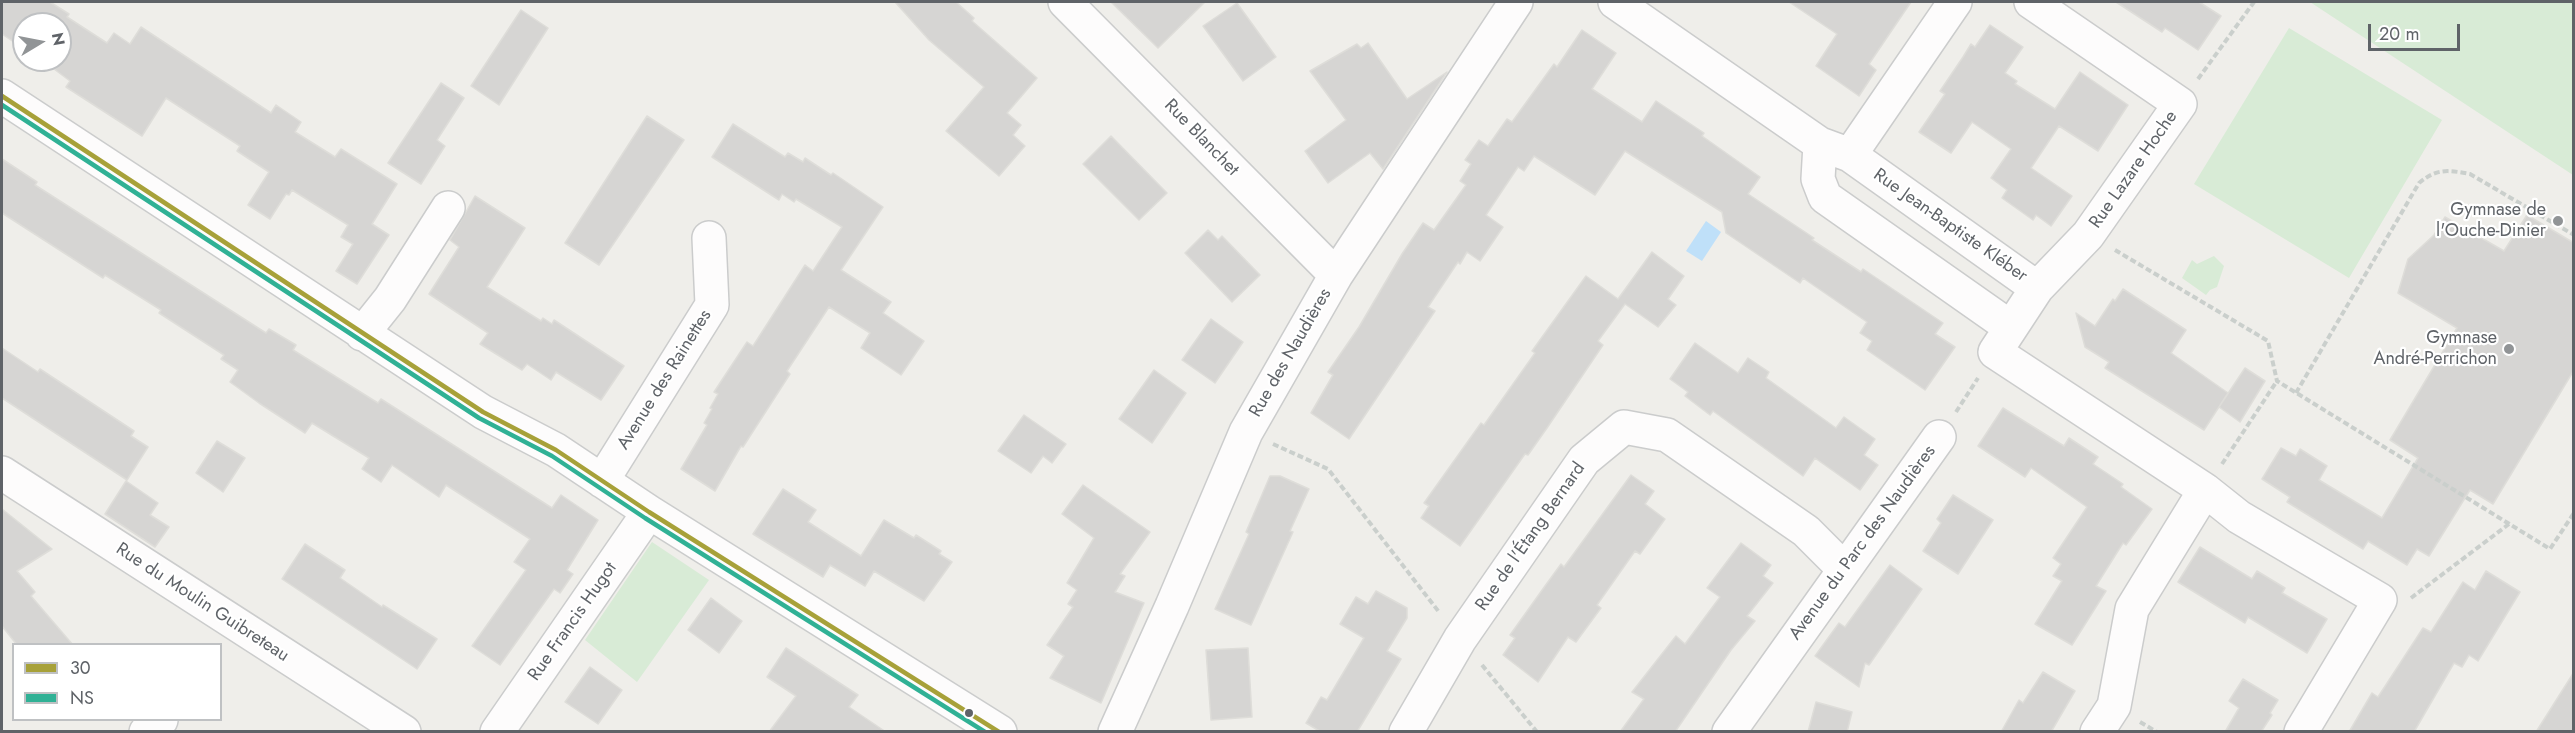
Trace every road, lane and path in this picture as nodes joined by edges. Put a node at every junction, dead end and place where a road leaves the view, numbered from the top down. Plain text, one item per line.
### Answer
1 (1065, 2) edge
2 (1516, 2) edge
3 (1615, 2) edge
4 (1955, 2) edge
5 (2031, 2) edge
6 (2254, 2) edge
7 (2, 96) edge
8 (2180, 104) junction
9 (1835, 149) junction
10 (448, 208) dead end
11 (2088, 235) junction
12 (2574, 235) edge
13 (709, 238) dead end
14 (1336, 275) junction
15 (2037, 288) junction
16 (362, 334) junction
17 (2002, 340) junction
18 (2277, 381) junction
19 (2296, 393) junction
20 (1246, 432) junction
21 (1939, 437) joint
22 (2, 473) edge
23 (602, 481) junction
24 (2205, 490) junction
25 (649, 512) junction
26 (2574, 513) edge
27 (2509, 524) junction
28 (1844, 569) junction
29 (2380, 600) junction
30 (221, 633) edge
31 (1460, 639) junction
32 (160, 721) edge
33 (146, 732) edge
34 (404, 732) edge
35 (497, 732) edge
36 (1000, 732) edge
37 (1115, 732) edge
38 (1406, 732) edge
39 (1537, 732) edge
40 (1729, 732) edge
41 (2097, 732) edge
42 (2301, 732) edge

1 - 14 street, Rue Blanchet
2 - 14 street, Rue des Naudières
3 - 9 street, Rue Jean-Baptiste Kléber
4 - 9 street
5 - 8 street, Rue Lazare Hoche
6 - 8 path
7 - 16 street
8 - 11 street, Rue Lazare Hoche
9 - 15 street, Rue Jean-Baptiste Kléber
9 - 17 street
10 - 16 street
11 - 15 street, Rue Lazare Hoche
11 - 18 path
12 - 19 path
13 - 23 street, Avenue des Rainettes
14 - 20 street, Rue des Naudières
15 - 17 street, Rue Jean-Baptiste Kléber
16 - 23 street
17 - 21 path, Avenue du Parc des Naudières
17 - 24 street
18 - 19 path
18 - 24 path
19 - 27 path
20 - 31 path
20 - 37 street, Rue des Naudières
21 - 28 street, Avenue du Parc des Naudières
22 - 30 street, Rue du Moulin Guibreteau
23 - 25 street
24 - 29 street
24 - 41 street
25 - 35 street, Rue Francis Hugot
25 - 36 street
26 - 27 path
27 - 29 path
28 - 31 street, Rue de l'Étang Bernard
28 - 40 street, Avenue du Parc des Naudières
29 - 42 street
30 - 34 street, Rue du Moulin Guibreteau
31 - 38 street, Rue de l'Étang Bernard
31 - 39 path
32 - 33 street

